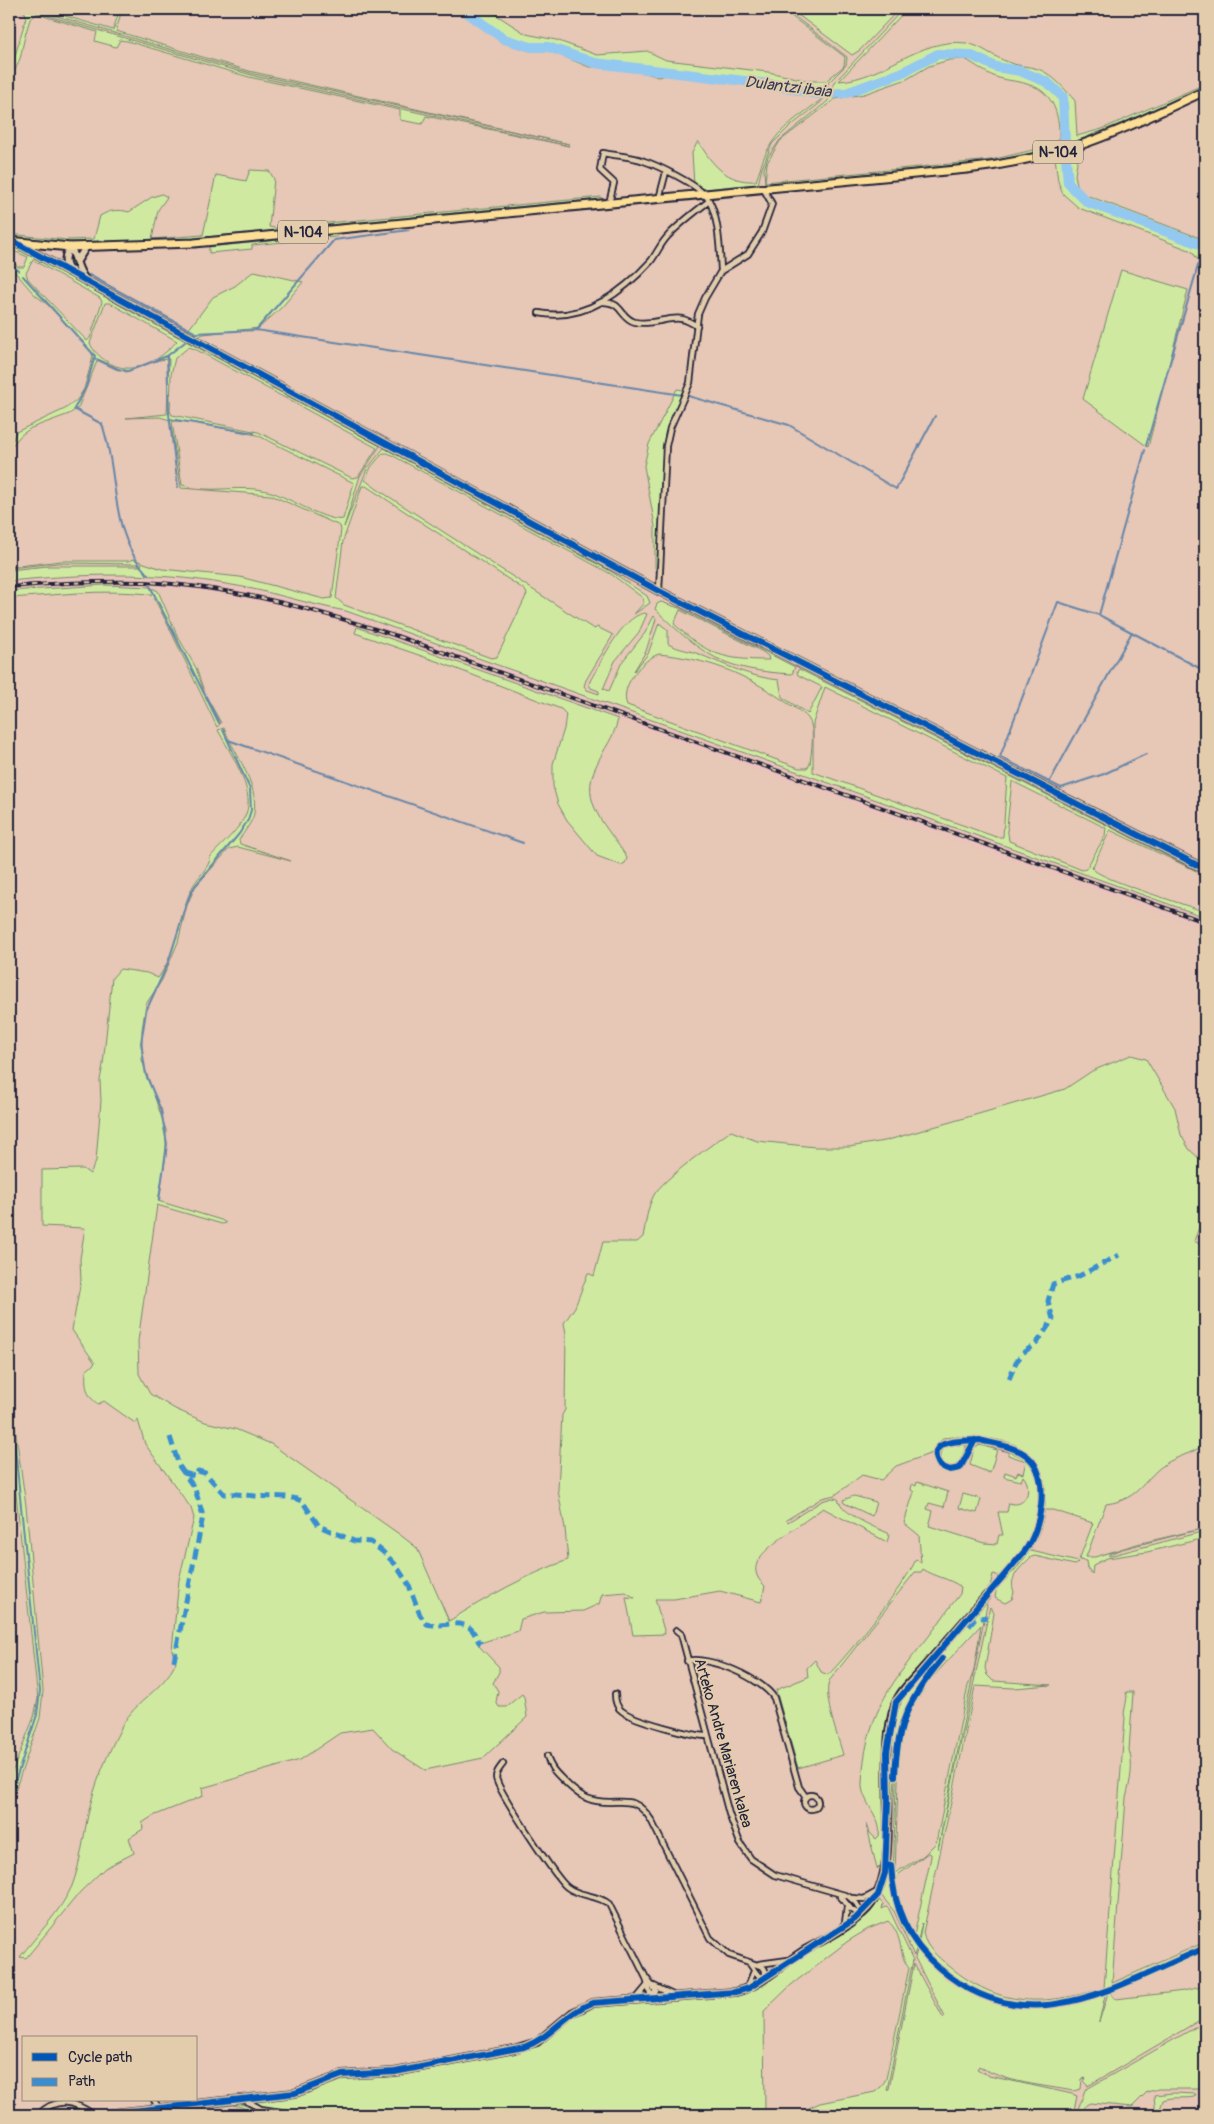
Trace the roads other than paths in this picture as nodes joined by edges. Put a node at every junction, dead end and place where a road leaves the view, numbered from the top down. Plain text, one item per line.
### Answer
1 (1205, 91) edge
2 (666, 172) junction
3 (763, 188) junction
4 (707, 198) junction
5 (659, 199) junction
6 (609, 203) junction
7 (12, 242) edge
8 (70, 247) junction
9 (86, 247) junction
10 (73, 268) junction
11 (721, 271) junction
12 (603, 302) junction
13 (539, 313) dead end
14 (696, 326) junction
15 (659, 591) junction
16 (1205, 869) edge
17 (976, 1440) junction
18 (986, 1595) joint
19 (676, 1630) dead end
20 (687, 1661) junction
21 (615, 1694) dead end
22 (708, 1736) junction
23 (547, 1756) dead end
24 (503, 1764) dead end
25 (806, 1797) dead end
26 (881, 1887) junction
27 (836, 1894) junction
28 (848, 1896) junction
29 (847, 1904) junction
30 (860, 1915) junction
31 (840, 1930) junction
32 (789, 1960) junction
33 (750, 1964) junction
34 (758, 1964) junction
35 (754, 1971) junction
36 (646, 1978) junction
37 (765, 1979) junction
38 (648, 1985) junction
39 (654, 1986) junction
40 (746, 1989) junction
41 (675, 1996) junction
42 (651, 1997) junction
43 (637, 1998) junction
44 (243, 2100) junction
45 (59, 2102) edge
46 (70, 2102) edge
47 (82, 2102) edge
48 (155, 2102) edge
49 (78, 2105) junction
50 (158, 2107) junction
51 (38, 2115) edge
52 (46, 2115) edge
53 (95, 2115) edge
54 (301, 2115) edge

1 - 3 main road, N-104
2 - 4 street
2 - 5 street
2 - 6 street
3 - 4 main road, N-104
3 - 11 street
4 - 5 main road, N-104
4 - 11 street
4 - 12 street
5 - 6 main road, N-104
6 - 9 main road, N-104
7 - 8 main road, N-104
7 - 10 street
8 - 9 main road, N-104
8 - 10 street
8 - 10 street
9 - 10 street
10 - 15 street
11 - 14 street
12 - 13 street
12 - 14 street
14 - 15 street
15 - 16 street
17 - 17 street
17 - 18 street
18 - 26 street
19 - 20 street, Arteko Andre Mariaren kalea
20 - 22 street, Arteko Andre Mariaren kalea
20 - 25 street
21 - 22 street
22 - 27 street, Arteko Andre Mariaren kalea
23 - 33 street
24 - 36 street
26 - 28 street, Arteko Andre Mariaren kalea
26 - 30 street
27 - 28 street, Arteko Andre Mariaren kalea
27 - 29 street, Arteko Andre Mariaren kalea
28 - 30 street
29 - 30 street, Arteko Andre Mariaren kalea
29 - 31 street
30 - 31 street
31 - 32 street
32 - 34 street
32 - 37 street
33 - 34 street
33 - 35 street
34 - 37 street
35 - 37 street
35 - 40 street
36 - 38 street
36 - 39 street
37 - 40 street
38 - 42 street
38 - 43 street
39 - 41 street
39 - 42 street
40 - 41 street
41 - 42 street
42 - 43 street
43 - 44 street
44 - 50 street
44 - 54 street
45 - 51 street
46 - 49 street
47 - 49 street
48 - 50 street
49 - 53 street
50 - 53 street
52 - 53 street

